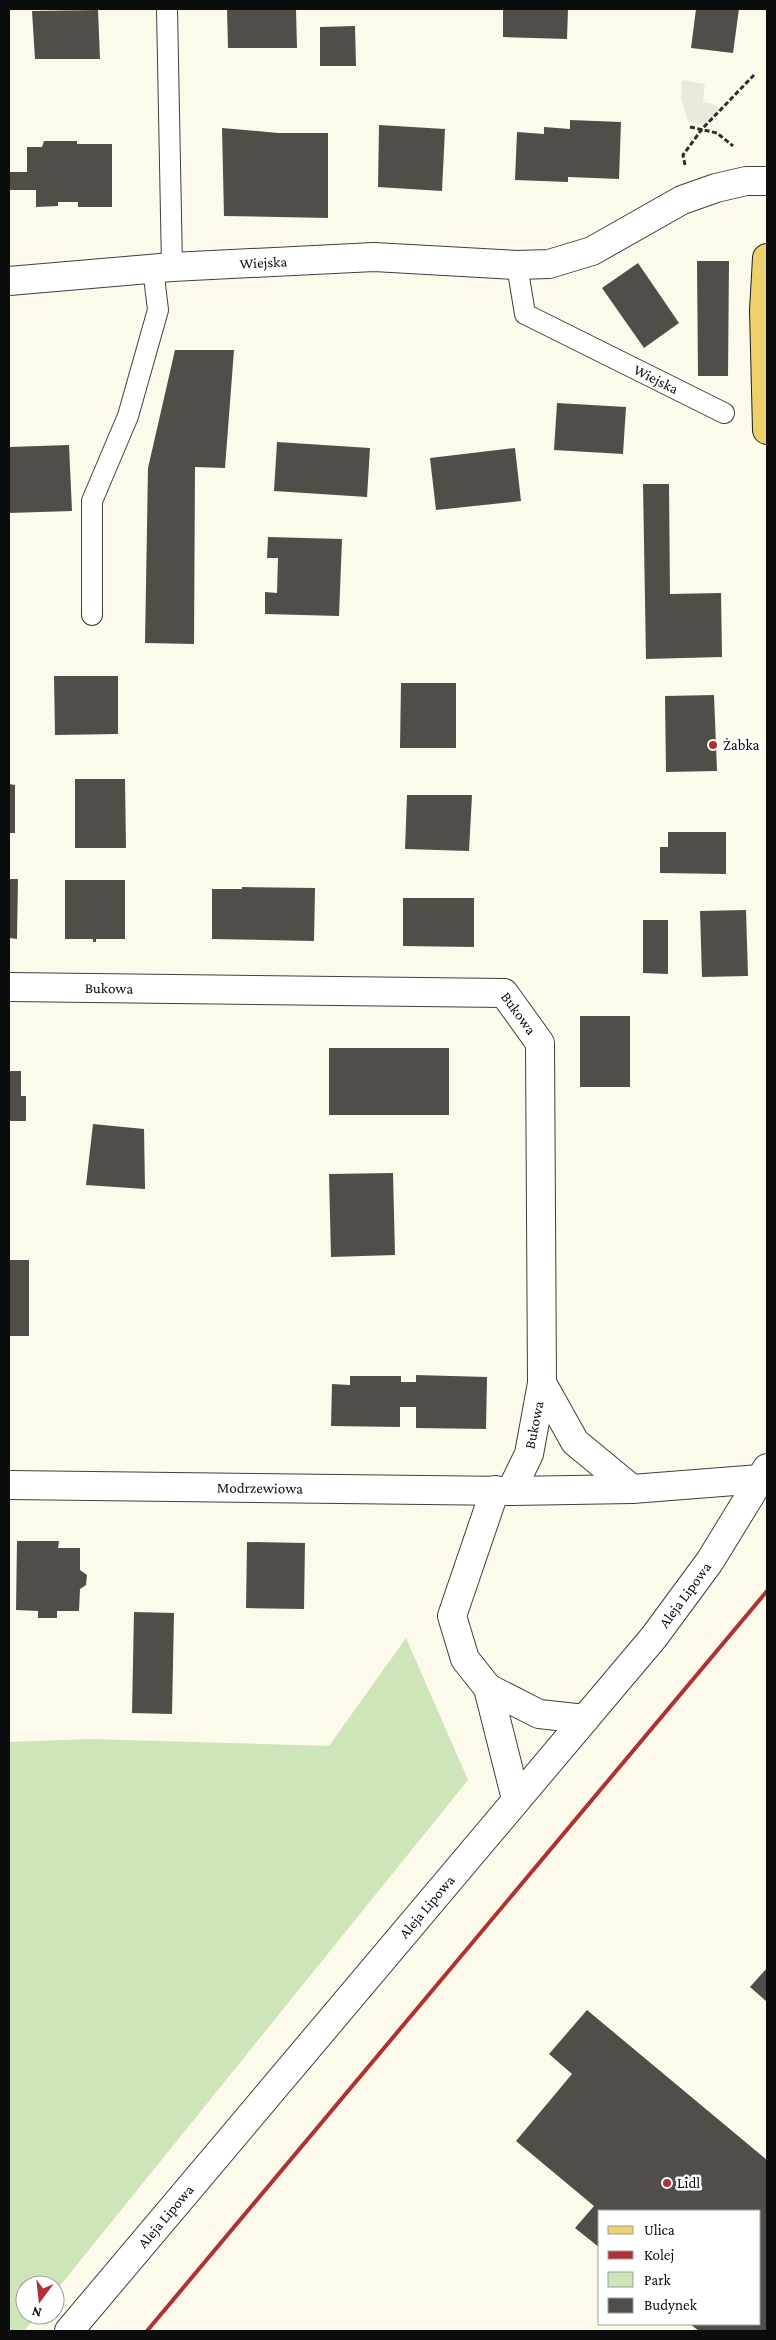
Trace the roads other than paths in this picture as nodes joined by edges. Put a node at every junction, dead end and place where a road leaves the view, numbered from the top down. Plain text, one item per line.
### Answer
1 (166, 9) edge
2 (767, 181) edge
3 (767, 258) edge
4 (517, 266) junction
5 (162, 268) junction
6 (9, 281) edge
7 (724, 413) dead end
8 (767, 430) edge
9 (92, 615) dead end
10 (9, 986) edge
11 (542, 1383) junction
12 (764, 1474) edge
13 (9, 1485) edge
14 (632, 1489) junction
15 (503, 1490) junction
16 (488, 1688) junction
17 (585, 1719) junction
18 (516, 1799) junction
19 (69, 2331) edge

1 - 5 lane
2 - 4 street, Wiejska
3 - 8 main road
4 - 5 street, Wiejska
4 - 7 lane, Wiejska
5 - 6 street, Wiejska
5 - 9 lane
10 - 11 street, Bukowa
11 - 14 street
11 - 15 street, Bukowa
12 - 14 street, Modrzewiowa
12 - 17 street, Aleja Lipowa
13 - 15 street, Modrzewiowa
14 - 15 street, Modrzewiowa
15 - 16 street, Bukowa
16 - 17 street
16 - 18 street
17 - 18 street, Aleja Lipowa
18 - 19 street, Aleja Lipowa

